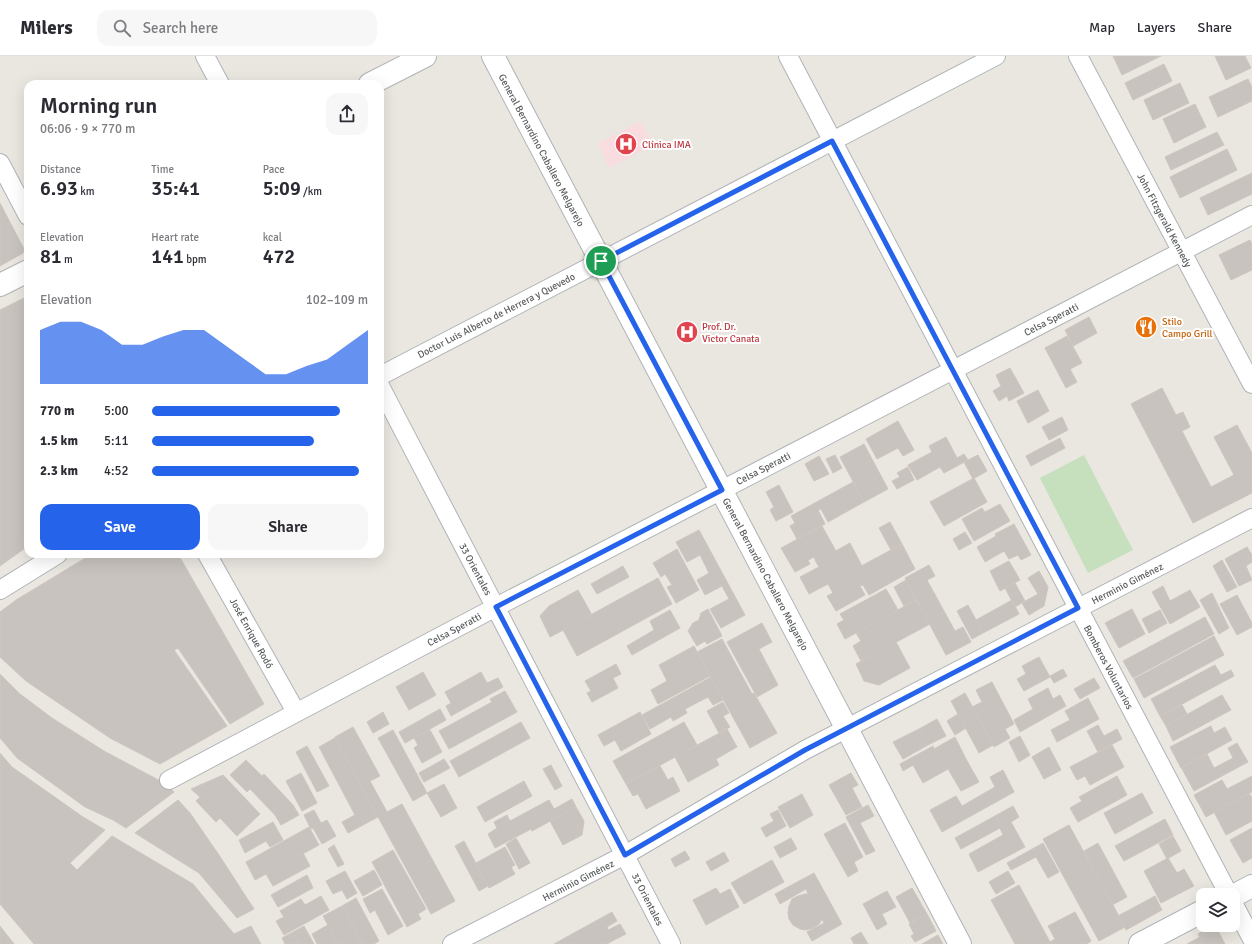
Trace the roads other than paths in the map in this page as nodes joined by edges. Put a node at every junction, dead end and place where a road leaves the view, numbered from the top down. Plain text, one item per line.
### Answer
1 (205, 56) edge
2 (425, 56) edge
3 (493, 56) edge
4 (788, 56) edge
5 (996, 56) edge
6 (1078, 56) edge
7 (218, 80) edge
8 (378, 80) edge
9 (832, 141) junction
10 (0, 163) edge
11 (24, 208) edge
12 (1252, 215) edge
13 (1182, 251) junction
14 (601, 261) junction
15 (24, 273) edge
16 (0, 285) edge
17 (953, 370) junction
18 (384, 374) edge
19 (1252, 384) edge
20 (384, 394) edge
21 (722, 490) junction
22 (1252, 518) edge
23 (52, 558) edge
24 (209, 558) edge
25 (0, 590) edge
26 (496, 607) junction
27 (1078, 608) junction
28 (296, 712) junction
29 (847, 728) junction
30 (169, 780) dead end
31 (625, 855) junction
32 (1252, 886) edge
33 (1225, 888) edge
34 (1240, 892) edge
35 (1196, 915) edge
36 (1240, 916) edge
37 (1252, 939) edge
38 (452, 944) edge
39 (671, 944) edge
40 (960, 944) edge
41 (1140, 944) edge

1 - 7 street
2 - 8 street
3 - 14 street, General Bernardino Caballero Melgarejo
4 - 9 street, Bomberos Voluntarios
5 - 9 street, Doctor Luis Alberto de Herrera y Quevedo
6 - 13 street, John Fitzgerald Kennedy
9 - 14 street, Doctor Luis Alberto de Herrera y Quevedo
9 - 17 street, Bomberos Voluntarios
10 - 11 street
12 - 13 street, Celsa Speratti
13 - 17 street, Celsa Speratti
13 - 19 street, John Fitzgerald Kennedy
14 - 18 street, Doctor Luis Alberto de Herrera y Quevedo
14 - 21 street, General Bernardino Caballero Melgarejo
15 - 16 street
17 - 21 street, Celsa Speratti
17 - 27 street, Bomberos Voluntarios
20 - 26 street, 33 Orientales
21 - 26 street, Celsa Speratti
21 - 29 street, General Bernardino Caballero Melgarejo
22 - 27 street, Herminio Giménez
23 - 25 street
24 - 28 street, José Enrique Rodó
26 - 28 street, Celsa Speratti
26 - 31 street, 33 Orientales
27 - 29 street, Herminio Giménez
27 - 33 street, Bomberos Voluntarios
28 - 30 street, Celsa Speratti
29 - 31 street, Herminio Giménez
29 - 40 street, General Bernardino Caballero Melgarejo
31 - 38 street, Herminio Giménez
31 - 39 street, 33 Orientales
32 - 34 street
35 - 41 street
36 - 37 street

